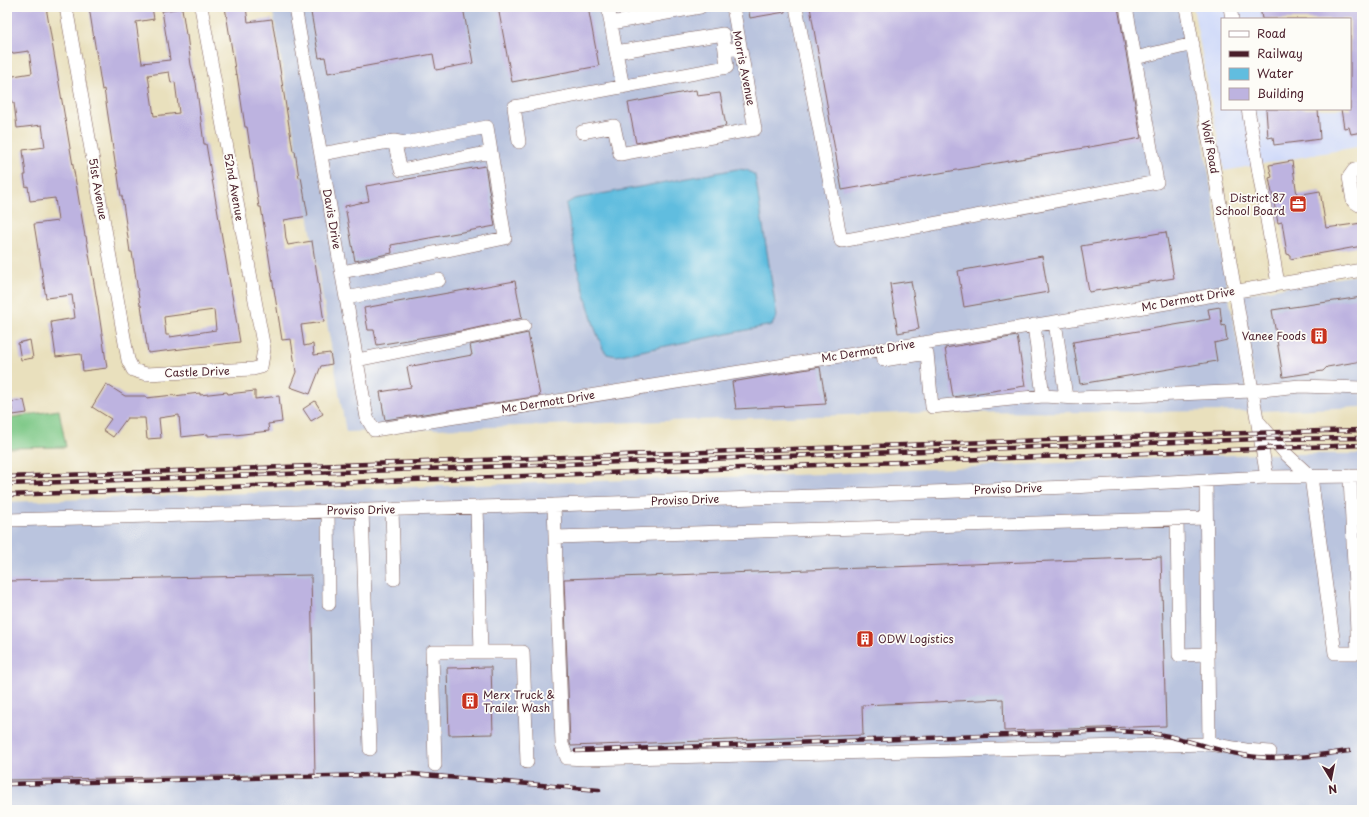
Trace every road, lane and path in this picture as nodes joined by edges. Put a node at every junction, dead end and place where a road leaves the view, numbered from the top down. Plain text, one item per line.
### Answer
1 (66, 7) edge
2 (201, 7) edge
3 (295, 7) edge
4 (608, 7) edge
5 (700, 7) edge
6 (733, 7) edge
7 (796, 7) edge
8 (1126, 7) edge
9 (1186, 7) edge
10 (1230, 7) edge
11 (1232, 18) edge
12 (611, 23) junction
13 (1192, 44) junction
14 (740, 48) junction
15 (725, 50) junction
16 (616, 52) junction
17 (1135, 58) junction
18 (623, 87) junction
19 (1248, 110) edge
20 (582, 132) dead end
21 (394, 141) junction
22 (519, 142) dead end
23 (491, 152) junction
24 (321, 154) junction
25 (1362, 168) edge
26 (1362, 205) edge
27 (1362, 270) edge
28 (342, 272) junction
29 (439, 280) dead end
30 (1278, 284) junction
31 (1235, 291) junction
32 (346, 298) junction
33 (1055, 322) junction
34 (1034, 325) junction
35 (524, 326) dead end
36 (882, 349) junction
37 (357, 360) junction
38 (262, 367) joint
39 (133, 370) joint
40 (1362, 388) edge
41 (1252, 391) junction
42 (1043, 396) junction
43 (1066, 397) junction
44 (1257, 420) junction
45 (374, 430) joint
46 (1356, 476) edge
47 (1267, 477) junction
48 (1311, 477) junction
49 (1206, 480) junction
50 (554, 505) junction
51 (478, 507) junction
52 (362, 510) junction
53 (392, 510) junction
54 (328, 511) junction
55 (1206, 518) junction
56 (1177, 519) junction
57 (7, 520) edge
58 (555, 537) junction
59 (394, 579) dead end
60 (329, 604) dead end
61 (481, 652) junction
62 (1208, 654) junction
63 (1209, 744) junction
64 (370, 749) dead end
65 (1270, 752) dead end
66 (527, 762) dead end
67 (435, 765) dead end

1 - 39 street, 51st Avenue
2 - 38 street, 52nd Avenue
3 - 24 street, Davis Drive
4 - 12 street
5 - 12 street
6 - 14 street, Morris Avenue
7 - 17 street
8 - 17 street
9 - 13 street, Wolf Road
10 - 11 street
12 - 16 street
13 - 17 street
13 - 31 street, Wolf Road
14 - 15 street
14 - 20 street, Morris Avenue
15 - 16 street
15 - 18 street
16 - 18 street
18 - 22 street
19 - 30 street
21 - 23 street
21 - 23 street
21 - 24 street
23 - 28 street
24 - 28 street, Davis Drive
25 - 26 street
27 - 30 street, Mc Dermott Drive
28 - 32 street, Davis Drive
29 - 32 street
30 - 31 street, Mc Dermott Drive
31 - 33 street, Mc Dermott Drive
31 - 41 street, Wolf Road
32 - 37 street, Davis Drive
33 - 34 street, Mc Dermott Drive
33 - 43 street
34 - 36 street, Mc Dermott Drive
34 - 42 street
35 - 37 street
36 - 42 street
36 - 45 street, Mc Dermott Drive
37 - 45 street, Davis Drive
38 - 39 street, Castle Drive
40 - 41 street
41 - 43 street
41 - 44 street, Wolf Road
42 - 43 street
44 - 47 street, Wolf Road
44 - 48 street
46 - 48 street, Proviso Drive
46 - 48 street
47 - 48 street, Proviso Drive
47 - 49 street, Proviso Drive
49 - 50 street, Proviso Drive
49 - 55 street
50 - 51 street, Proviso Drive
50 - 58 street
51 - 53 street, Proviso Drive
51 - 61 street
52 - 53 street, Proviso Drive
52 - 54 street, Proviso Drive
52 - 64 street
53 - 59 street
54 - 57 street, Proviso Drive
54 - 60 street
55 - 56 street
55 - 62 street
56 - 58 street
56 - 62 street
58 - 63 street
61 - 66 street
61 - 67 street
62 - 63 street
63 - 65 street

